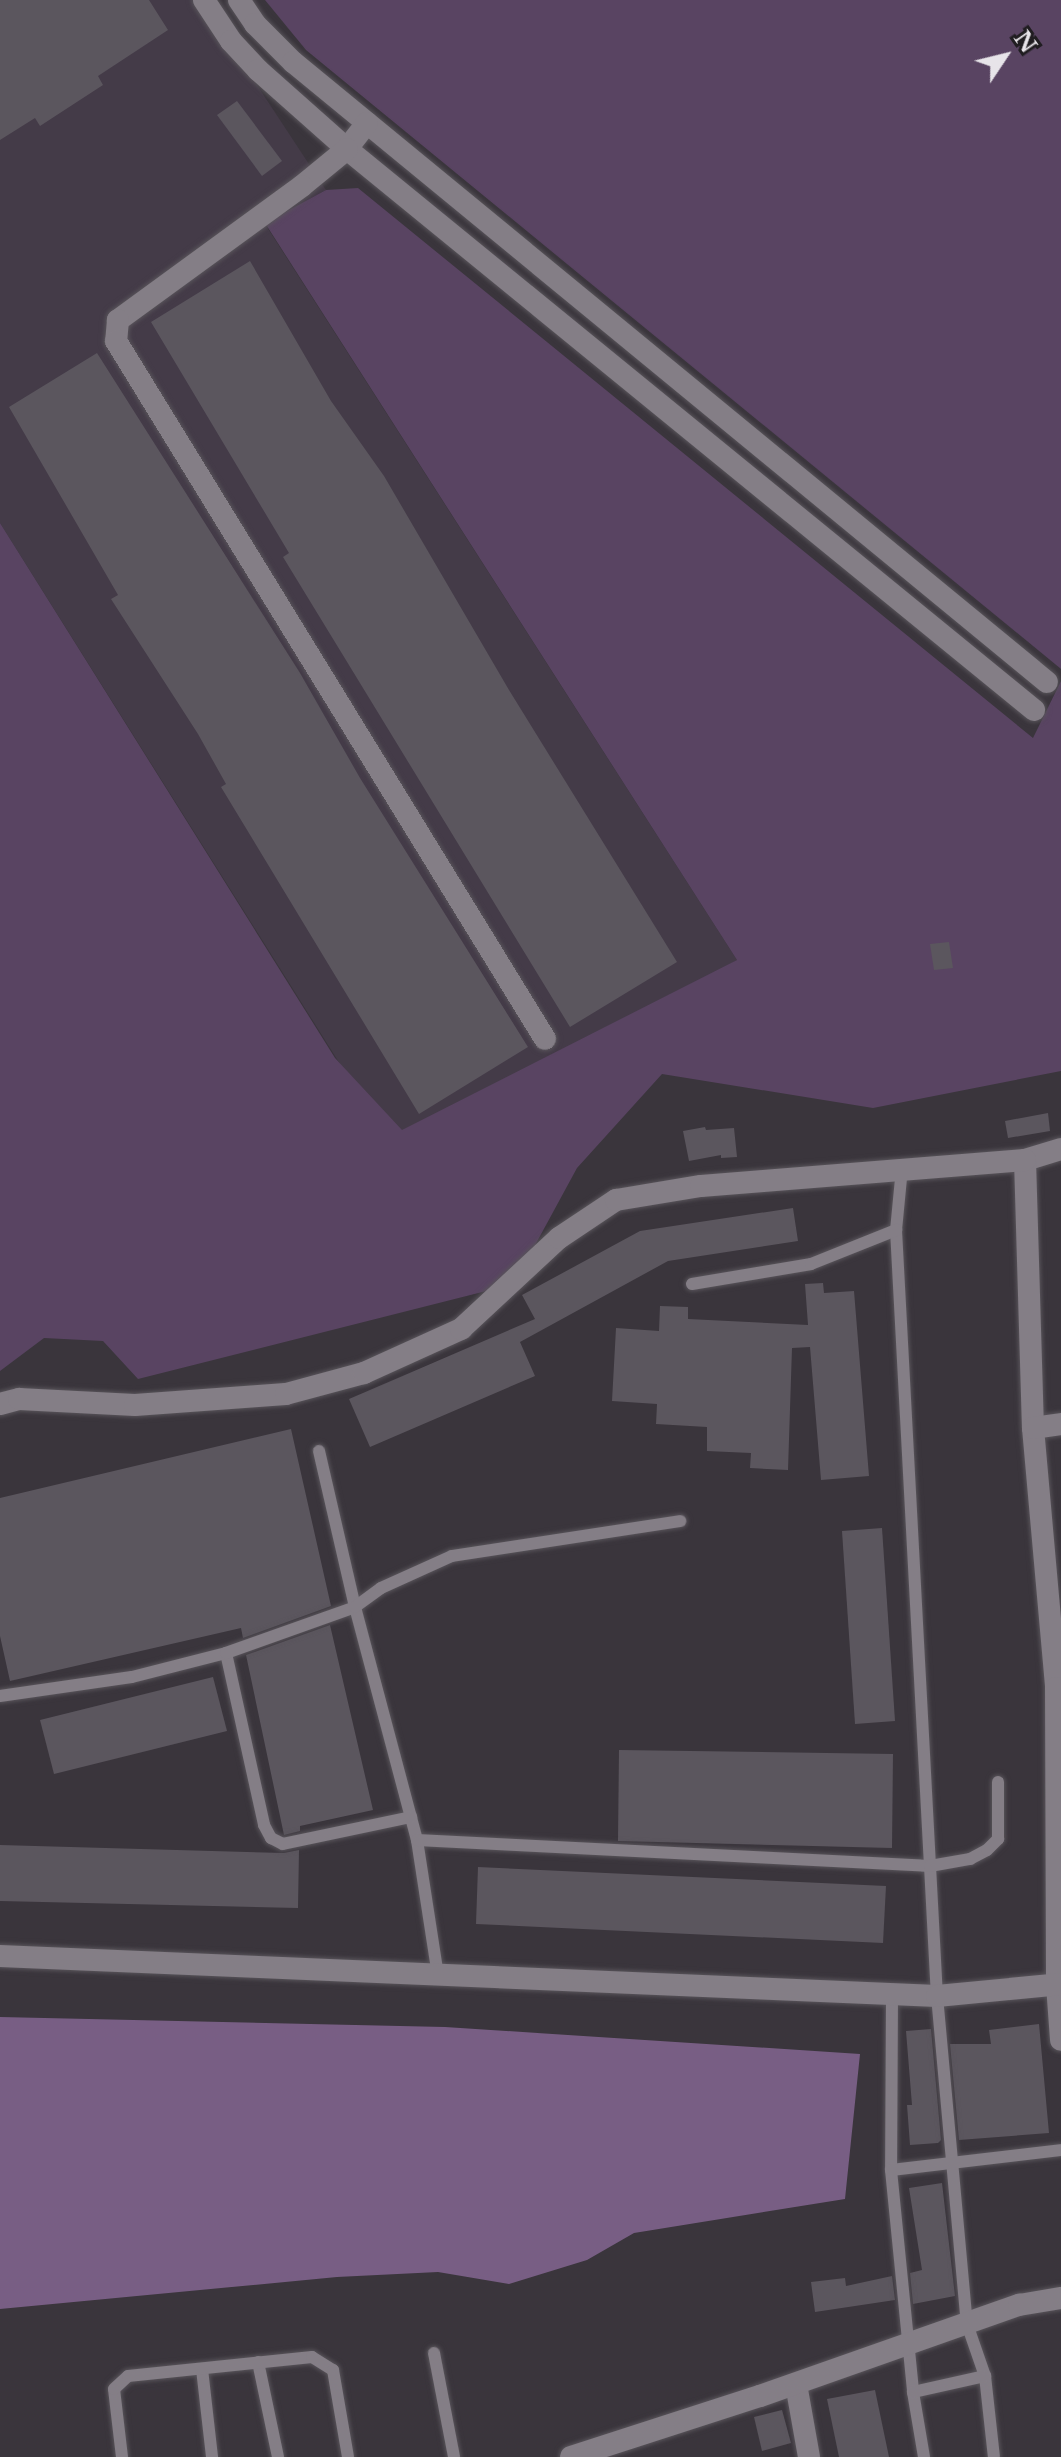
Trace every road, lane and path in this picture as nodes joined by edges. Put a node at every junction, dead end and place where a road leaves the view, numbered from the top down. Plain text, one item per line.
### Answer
1 (204, 0) edge
2 (239, 0) edge
3 (367, 123) junction
4 (347, 149) junction
5 (1047, 682) dead end
6 (1034, 710) dead end
7 (545, 1039) dead end
8 (1061, 1149) edge
9 (1025, 1160) junction
10 (902, 1168) junction
11 (896, 1230) junction
12 (692, 1284) dead end
13 (0, 1404) edge
14 (1061, 1424) edge
15 (1033, 1428) junction
16 (319, 1451) dead end
17 (680, 1521) dead end
18 (355, 1607) junction
19 (226, 1653) junction
20 (1058, 1688) edge
21 (0, 1696) edge
22 (998, 1782) dead end
23 (411, 1817) junction
24 (417, 1840) junction
25 (930, 1866) junction
26 (0, 1956) edge
27 (438, 1975) junction
28 (1059, 1984) edge
29 (892, 1994) junction
30 (937, 1996) junction
31 (1061, 2040) edge
32 (1061, 2150) edge
33 (952, 2161) junction
34 (891, 2170) junction
35 (1061, 2298) edge
36 (967, 2324) junction
37 (910, 2344) junction
38 (434, 2353) dead end
39 (258, 2362) junction
40 (202, 2369) junction
41 (985, 2376) junction
42 (796, 2384) junction
43 (913, 2392) junction
44 (629, 2448) edge
45 (122, 2457) edge
46 (212, 2457) edge
47 (278, 2457) edge
48 (348, 2457) edge
49 (454, 2457) edge
50 (571, 2457) edge
51 (809, 2457) edge
52 (924, 2457) edge
53 (994, 2457) edge

1 - 4 street
2 - 3 street
3 - 4 street
3 - 5 street
4 - 6 street
4 - 7 street
8 - 9 street
9 - 10 street
9 - 15 street
10 - 11 lane
10 - 13 street
11 - 12 lane
11 - 25 lane
14 - 15 street
15 - 20 street
16 - 18 lane
17 - 18 lane
18 - 19 lane
18 - 23 lane
19 - 21 lane
19 - 23 lane
20 - 28 street
22 - 25 lane
23 - 24 lane
24 - 25 lane
24 - 27 lane
25 - 30 lane
26 - 27 street
27 - 29 street
28 - 30 street
28 - 31 street
29 - 30 street
29 - 34 lane
30 - 33 lane
32 - 33 lane
33 - 34 lane
33 - 36 lane
34 - 37 lane
35 - 36 street
36 - 37 street
36 - 41 lane
37 - 42 street
37 - 43 lane
38 - 49 lane
39 - 40 lane
39 - 47 lane
39 - 48 lane
40 - 45 lane
40 - 46 lane
41 - 43 lane
41 - 53 lane
42 - 44 street
42 - 51 street
43 - 52 lane
44 - 50 street

